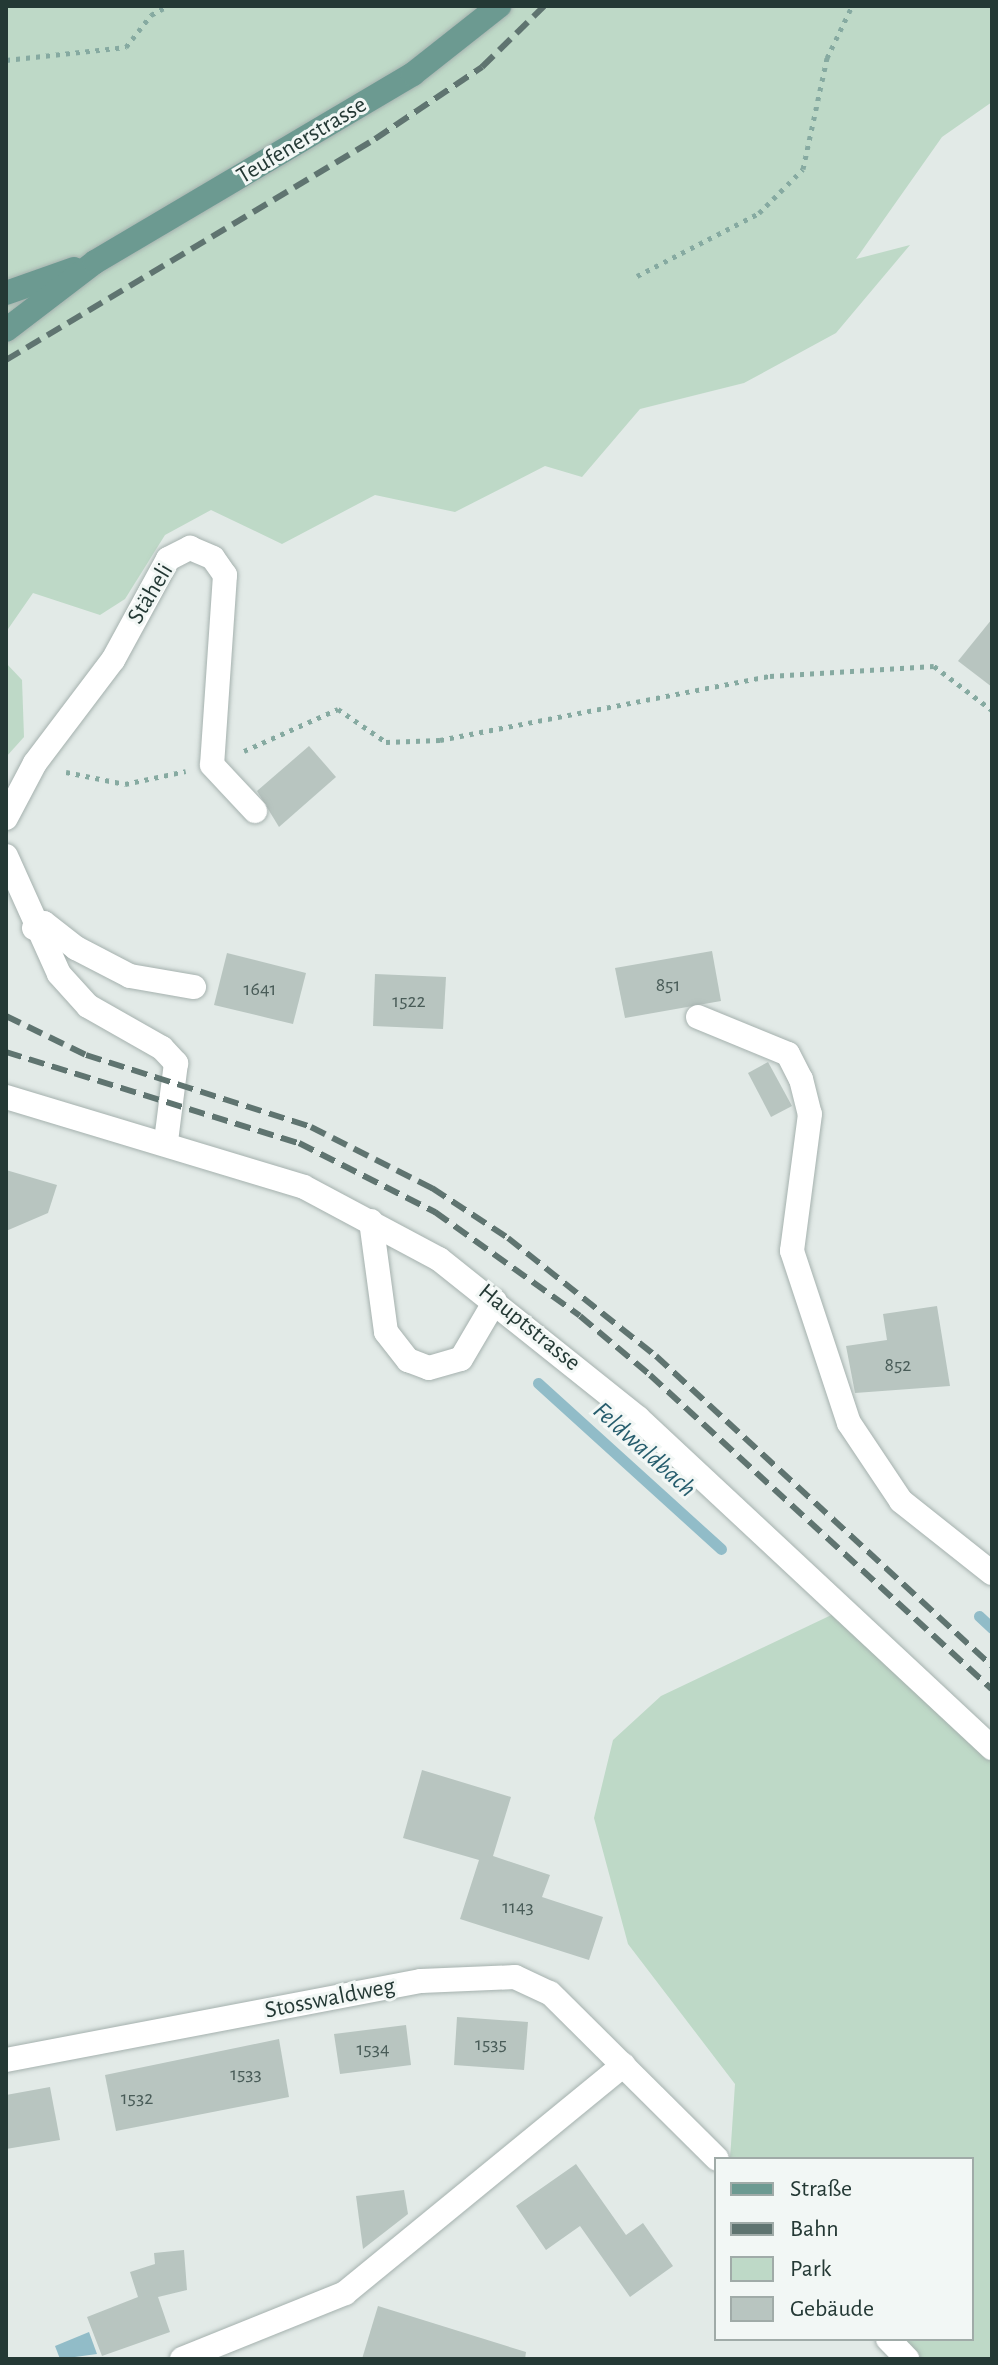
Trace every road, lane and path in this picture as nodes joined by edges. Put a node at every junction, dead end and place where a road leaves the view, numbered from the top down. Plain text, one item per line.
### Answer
1 (168, 6) edge
2 (499, 6) edge
3 (852, 6) edge
4 (6, 60) edge
5 (95, 262) junction
6 (637, 276) dead end
7 (6, 293) edge
8 (6, 330) edge
9 (992, 710) edge
10 (35, 763) junction
11 (212, 765) junction
12 (255, 811) dead end
13 (6, 818) edge
14 (6, 856) edge
15 (34, 928) junction
16 (194, 987) dead end
17 (698, 1017) dead end
18 (6, 1097) edge
19 (166, 1141) junction
20 (371, 1221) junction
21 (495, 1301) junction
22 (992, 1573) edge
23 (992, 1748) edge
24 (6, 2060) edge
25 (624, 2065) junction
26 (715, 2157) edge
27 (890, 2341) edge
28 (182, 2359) edge
29 (907, 2359) edge

1 - 4 path
2 - 5 main road, Teufenerstrasse
3 - 6 path
5 - 7 main road, Teufenerstrasse
5 - 8 main road, Teufenerstrasse
9 - 11 path
10 - 11 path
10 - 11 street, Stäheli
10 - 13 street, Stäheli
11 - 12 street
14 - 15 street
15 - 16 street
15 - 19 street
17 - 22 street
18 - 19 street, Hauptstrasse
19 - 20 street, Hauptstrasse
20 - 21 street, Hauptstrasse
20 - 21 street
21 - 23 street, Hauptstrasse
24 - 25 street, Stosswaldweg
25 - 26 street, Stosswaldweg
25 - 28 street
27 - 29 street

